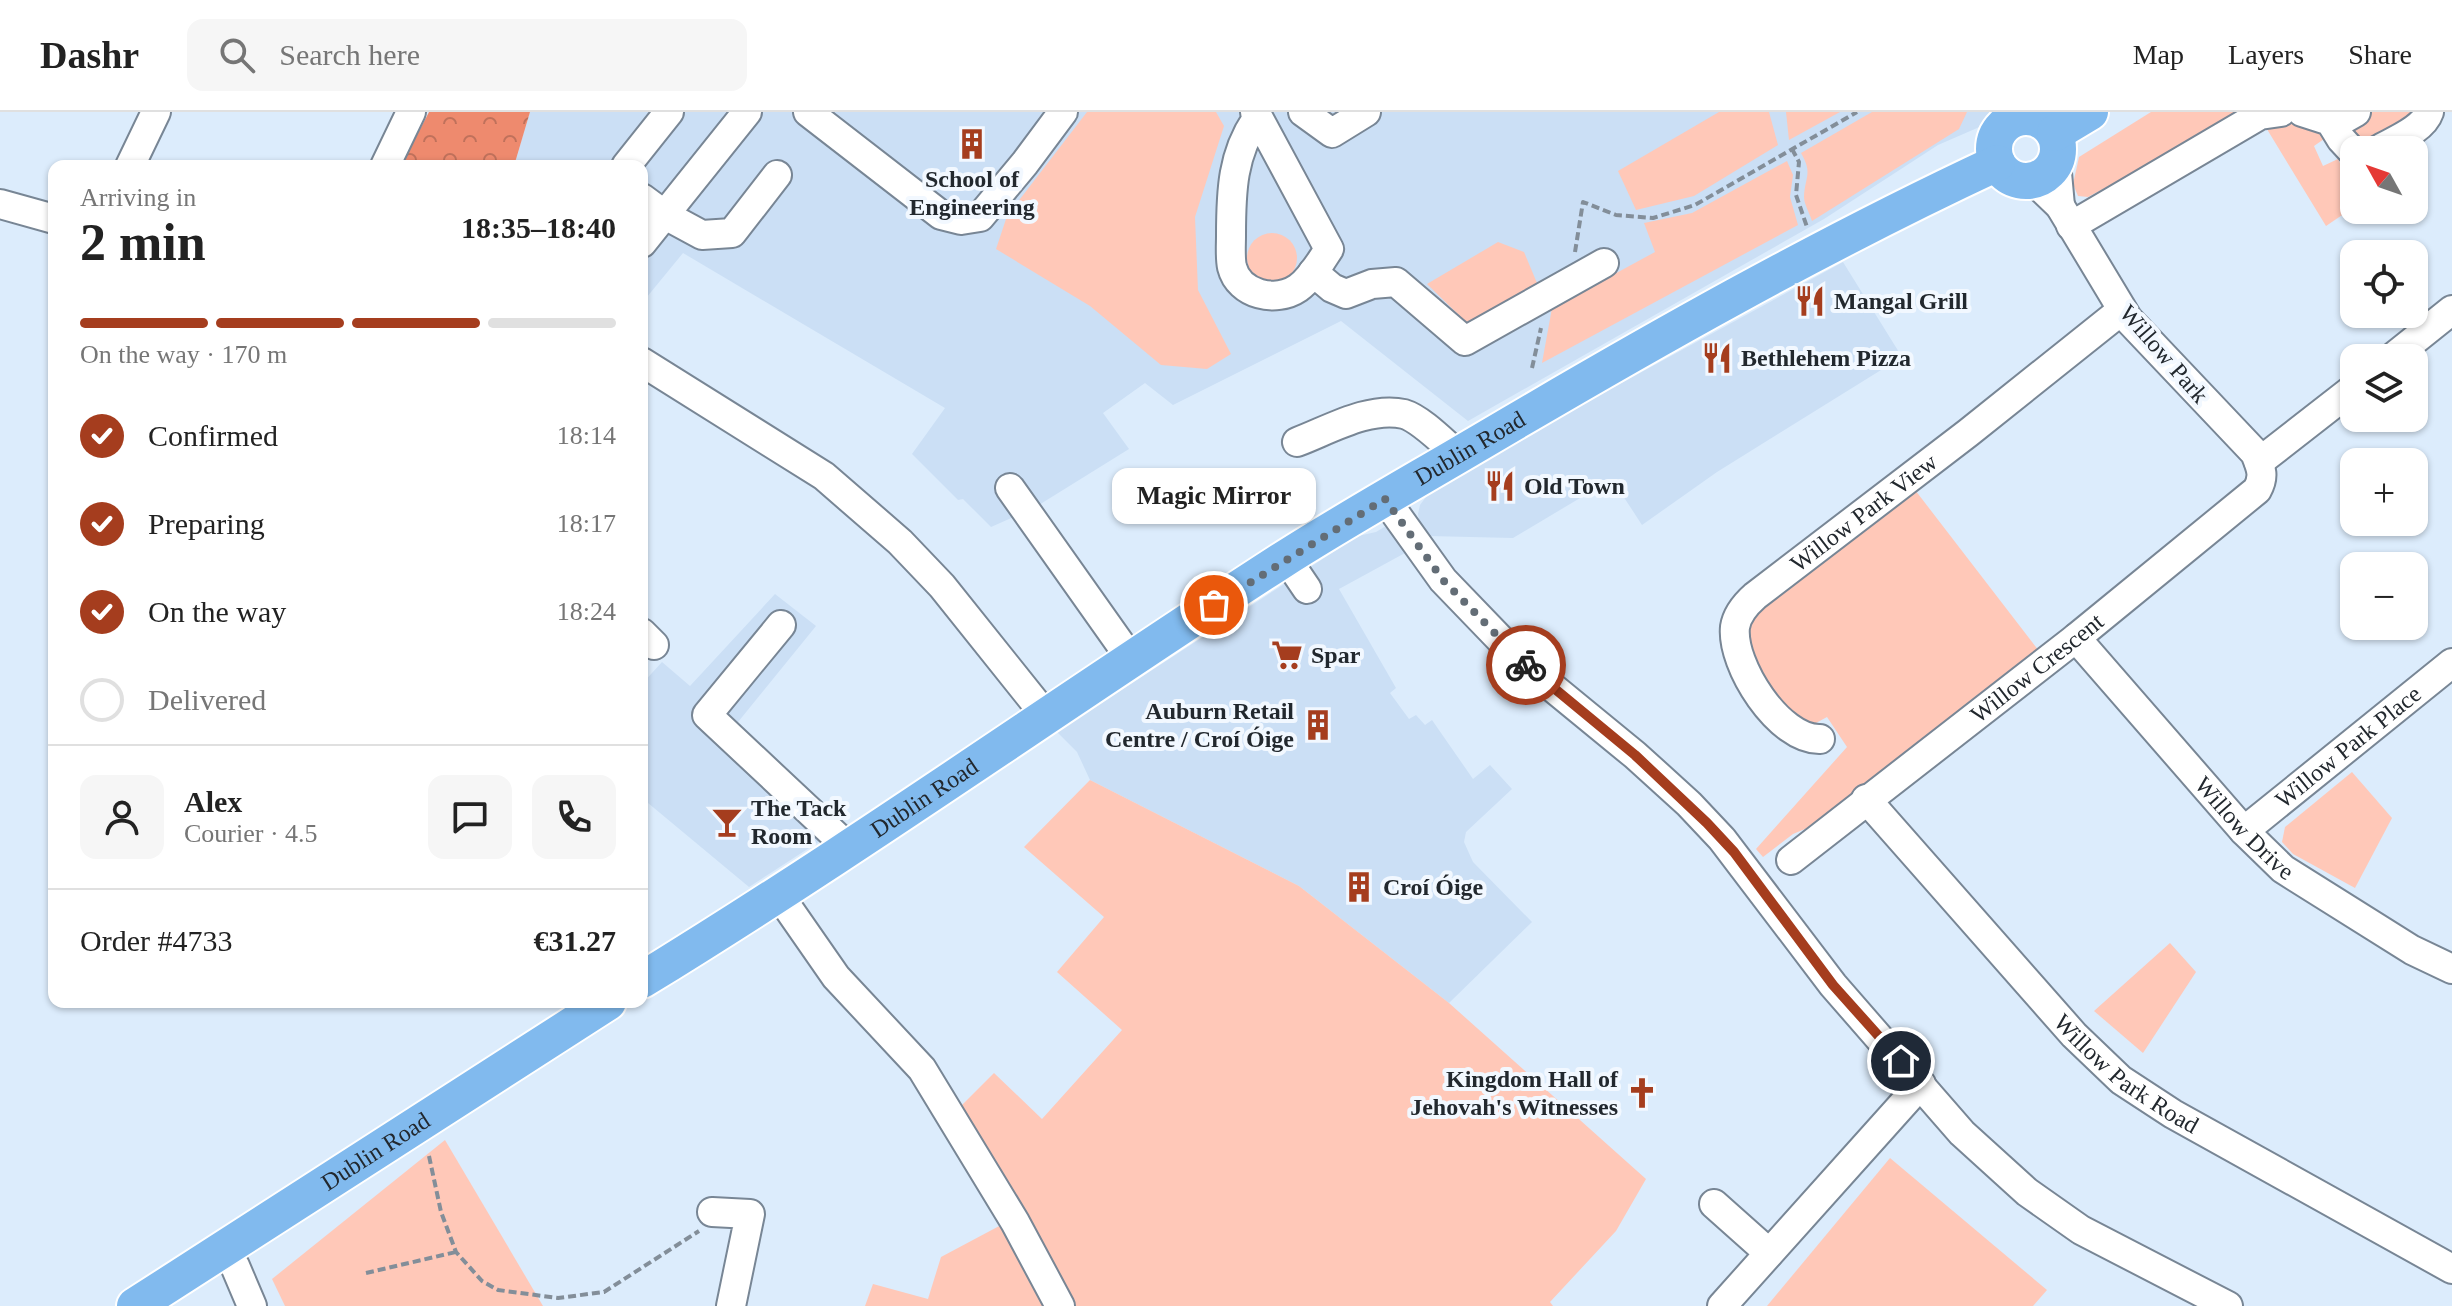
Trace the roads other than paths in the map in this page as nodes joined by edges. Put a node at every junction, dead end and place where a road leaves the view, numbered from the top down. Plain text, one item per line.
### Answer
1 (156, 112) edge
2 (411, 112) edge
3 (669, 112) edge
4 (747, 112) edge
5 (808, 112) edge
6 (1063, 112) edge
7 (1303, 112) edge
8 (1366, 112) edge
9 (2090, 112) edge
10 (2302, 112) edge
11 (2429, 112) edge
12 (2270, 113) edge
13 (1257, 114) edge
14 (2008, 117) edge
15 (2345, 118) edge
16 (2402, 136) edge
17 (2048, 158) junction
18 (133, 160) edge
19 (388, 160) edge
20 (631, 160) edge
21 (1997, 163) junction
22 (777, 175) dead end
23 (648, 202) edge
24 (0, 204) edge
25 (665, 215) junction
26 (2066, 216) junction
27 (48, 217) edge
28 (648, 236) edge
29 (1604, 263) dead end
30 (1313, 272) junction
31 (2122, 310) junction
32 (2452, 310) edge
33 (2410, 344) edge
34 (648, 366) edge
35 (2340, 398) edge
36 (1297, 442) dead end
37 (1458, 455) junction
38 (2257, 458) junction
39 (1010, 488) dead end
40 (1385, 499) junction
41 (1286, 558) junction
42 (1307, 589) dead end
43 (781, 625) dead end
44 (2076, 638) junction
45 (1131, 659) junction
46 (2452, 663) edge
47 (1046, 716) junction
48 (1820, 739) dead end
49 (1866, 799) junction
50 (2244, 831) junction
51 (850, 849) junction
52 (1791, 860) dead end
53 (779, 895) junction
54 (2452, 969) edge
55 (648, 976) edge
56 (599, 1008) edge
57 (1921, 1084) junction
58 (1714, 1204) dead end
59 (712, 1212) road end
60 (224, 1249) junction
61 (1769, 1253) junction
62 (2452, 1269) edge
63 (135, 1306) edge
64 (252, 1306) edge
65 (731, 1306) edge
66 (1060, 1306) edge
67 (1722, 1306) edge
68 (2228, 1306) edge

1 - 18 street
2 - 19 street
3 - 20 street
4 - 25 street
5 - 6 street
7 - 8 street
9 - 17 main road
10 - 15 street
11 - 16 street
12 - 26 street
13 - 30 street
13 - 30 street
14 - 17 main road
14 - 21 main road
17 - 21 main road
17 - 26 street
21 - 37 main road, Dublin Road
22 - 25 street
23 - 25 street
24 - 27 street
25 - 28 street
26 - 31 street, Willow Park
29 - 30 street
31 - 38 street, Willow Park
31 - 48 street, Willow Park View
32 - 33 street
34 - 47 street
35 - 38 street
36 - 37 street
37 - 40 main road, Dublin Road
38 - 44 street, Willow Crescent
39 - 45 street
40 - 41 main road, Dublin Road
40 - 57 street
41 - 42 street
41 - 45 main road, Dublin Road
43 - 51 street
44 - 49 street, Willow Crescent
44 - 50 street, Willow Drive
45 - 47 main road, Dublin Road
46 - 50 street, Willow Park Place
47 - 51 main road, Dublin Road
49 - 52 street, Willow Crescent
49 - 62 street, Willow Park Road
50 - 54 street, Willow Drive
51 - 53 main road, Dublin Road
53 - 55 main road, Dublin Road
53 - 66 street
56 - 60 main road, Dublin Road
57 - 61 street
57 - 68 street
58 - 61 street
59 - 65 street
60 - 63 main road, Dublin Road
60 - 64 street
61 - 67 street

